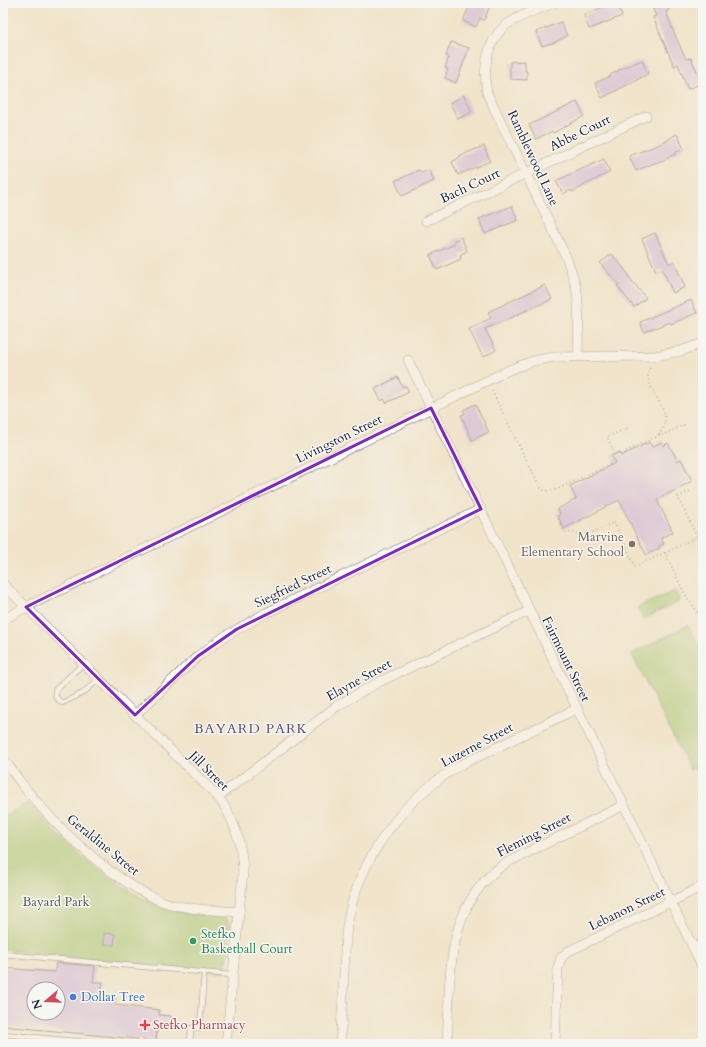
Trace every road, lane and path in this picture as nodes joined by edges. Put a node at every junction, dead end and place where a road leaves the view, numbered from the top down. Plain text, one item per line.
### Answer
1 (553, 3) edge
2 (646, 116) dead end
3 (526, 174) junction
4 (426, 221) dead end
5 (703, 343) edge
6 (578, 356) junction
7 (408, 360) dead end
8 (651, 366) dead end
9 (492, 390) dead end
10 (431, 408) junction
11 (686, 424) dead end
12 (632, 426) dead end
13 (659, 434) junction
14 (615, 454) dead end
15 (621, 455) dead end
16 (613, 459) dead end
17 (692, 490) dead end
18 (481, 509) junction
19 (556, 515) dead end
20 (665, 553) junction
21 (3, 584) edge
22 (26, 607) junction
23 (528, 610) junction
24 (3, 620) edge
25 (703, 621) edge
26 (83, 664) junction
27 (99, 679) junction
28 (576, 709) junction
29 (135, 715) junction
30 (3, 758) edge
31 (218, 797) junction
32 (624, 805) junction
33 (703, 886) edge
34 (671, 902) junction
35 (239, 912) junction
36 (703, 941) edge
37 (693, 946) junction
38 (3, 954) edge
39 (703, 968) edge
40 (204, 973) junction
41 (232, 975) junction
42 (3, 1034) edge
43 (58, 1042) edge
44 (71, 1042) edge
45 (95, 1043) edge
46 (107, 1044) edge
47 (190, 1044) edge
48 (226, 1044) edge
49 (340, 1044) edge
50 (447, 1044) edge
51 (555, 1044) edge

1 - 3 street, Ramblewood Lane
2 - 3 street, Abbe Court
3 - 4 street, Bach Court
3 - 6 street, Ramblewood Lane
5 - 6 street, Livingston Street
6 - 10 street, Livingston Street
7 - 10 street, Fairmount Street
8 - 13 path
9 - 16 path
10 - 18 street, Fairmount Street
10 - 22 street, Livingston Street
11 - 13 path
12 - 14 path
13 - 15 path
17 - 20 path
18 - 23 street, Fairmount Street
18 - 29 street, Siegfried Street
19 - 20 path
20 - 25 path
21 - 22 street, Jill Street
22 - 24 street, Livingston Street
22 - 26 street, Jill Street
23 - 28 street, Fairmount Street
23 - 31 street, Elayne Street
26 - 27 street, Jill Street
26 - 27 lane
27 - 29 street, Jill Street
28 - 32 street, Fairmount Street
28 - 49 street, Luzerne Street
29 - 31 street, Jill Street
30 - 35 street, Geraldine Street
31 - 35 street, Jill Street
32 - 34 street, Fairmount Street
32 - 50 street, Fleming Street
33 - 34 street, Lebanon Street
34 - 37 street, Fairmount Street
34 - 51 street, Lebanon Street
35 - 41 street, Jill Street
36 - 37 lane
37 - 39 street, Fairmount Street
38 - 40 lane
40 - 41 lane
40 - 47 lane
41 - 48 street, Jill Street
42 - 43 lane
43 - 44 lane
44 - 45 lane
45 - 46 lane

